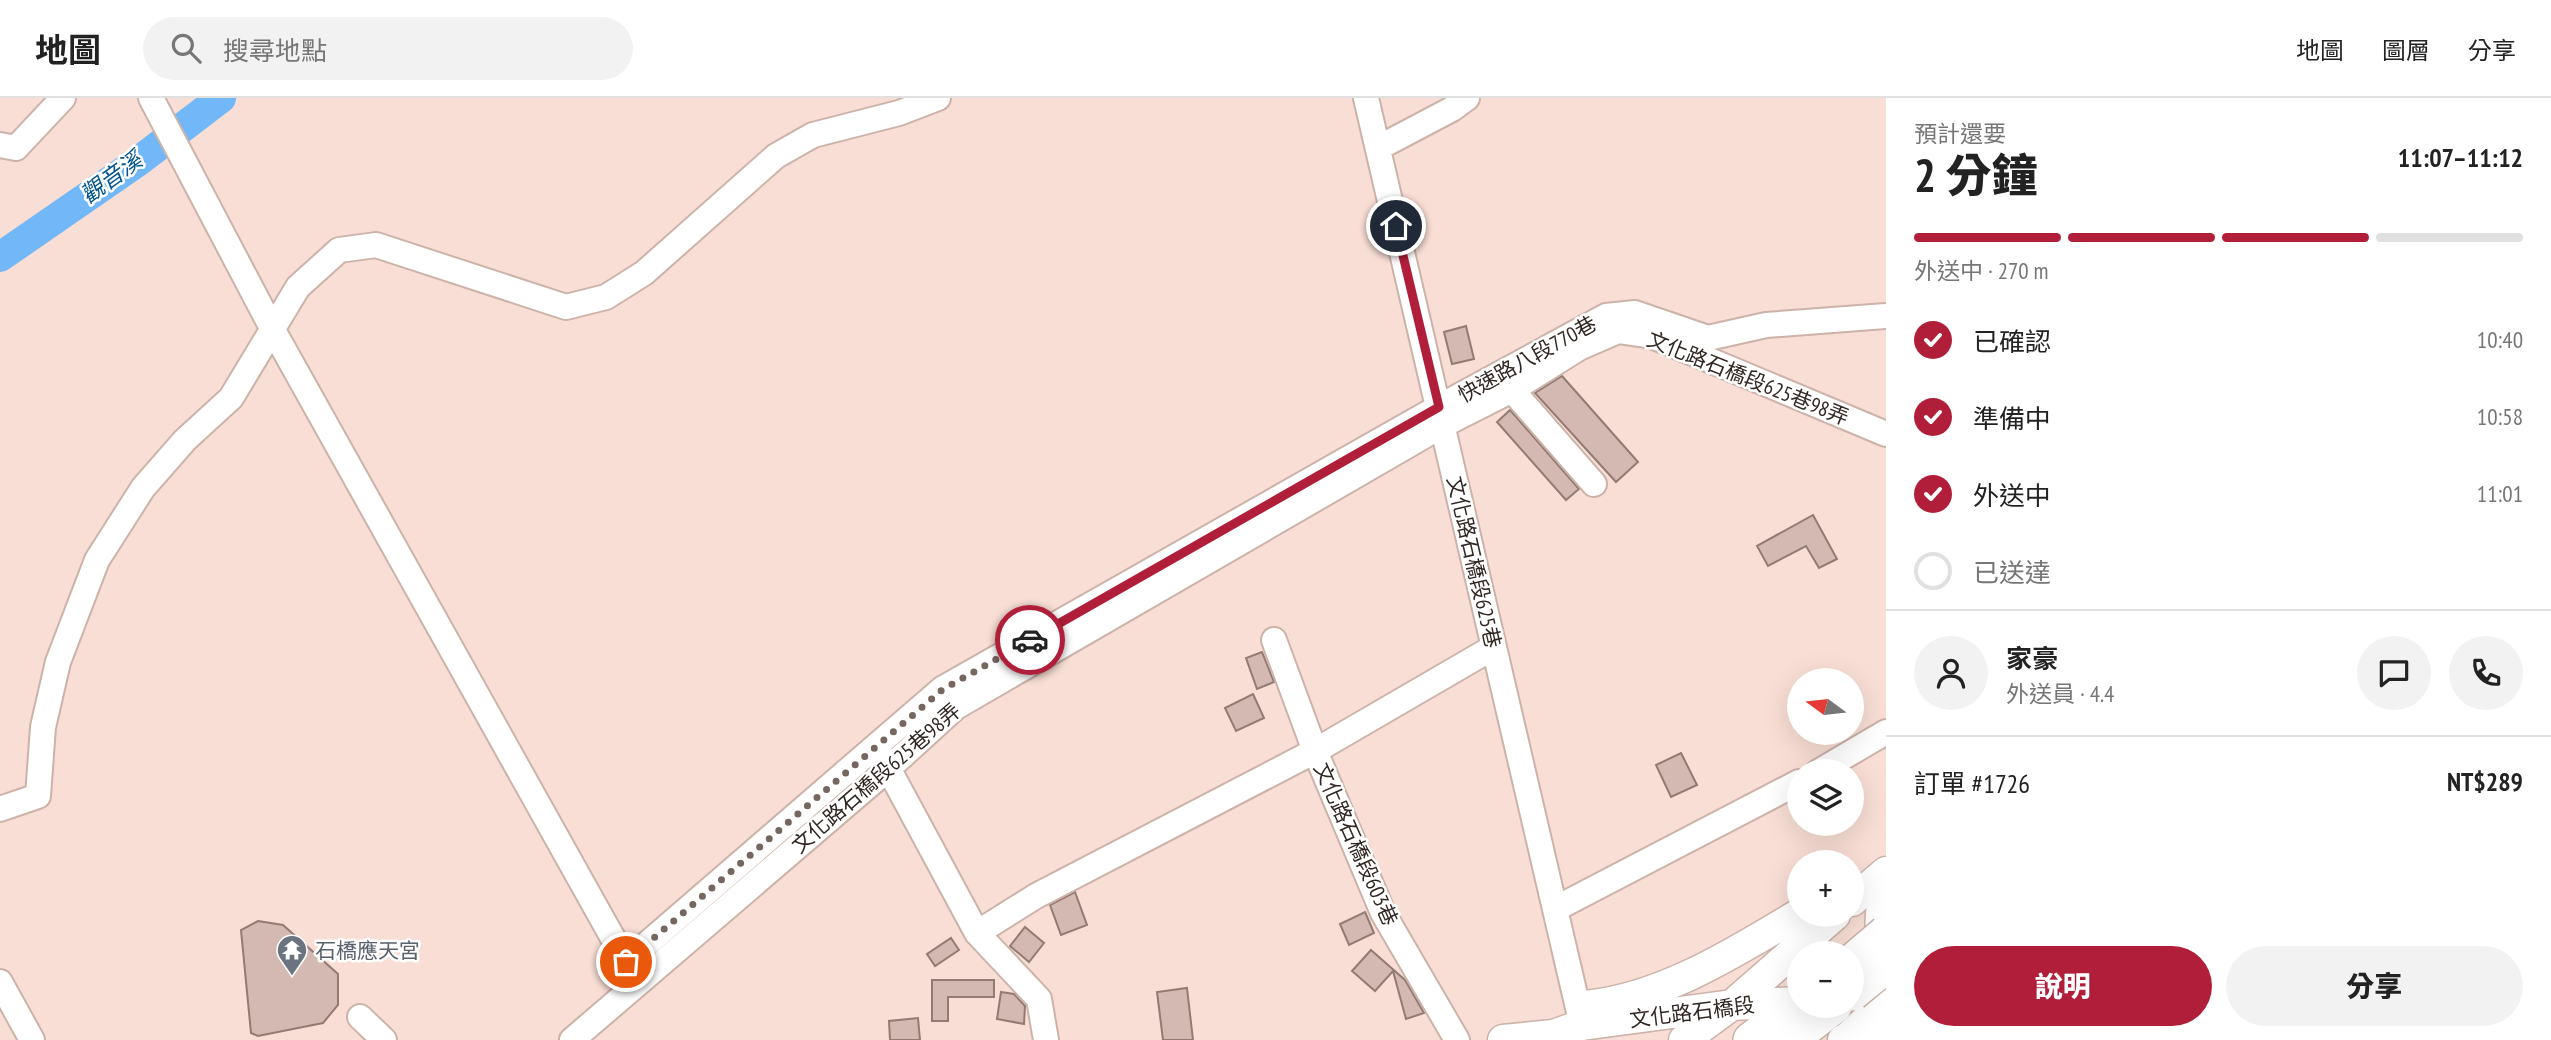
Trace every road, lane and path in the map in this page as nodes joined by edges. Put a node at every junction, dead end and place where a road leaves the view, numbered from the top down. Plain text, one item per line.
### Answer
1 (63, 98) edge
2 (151, 98) edge
3 (938, 98) edge
4 (1366, 98) edge
5 (1467, 98) edge
6 (0, 145) edge
7 (1378, 148) junction
8 (1886, 316) edge
9 (273, 330) junction
10 (1512, 390) junction
11 (1441, 416) junction
12 (1886, 433) edge
13 (1594, 484) dead end
14 (1274, 640) dead end
15 (1494, 647) junction
16 (1886, 732) edge
17 (1315, 751) junction
18 (883, 759) junction
19 (1840, 759) edge
20 (1787, 788) edge
21 (0, 809) edge
22 (1886, 865) edge
23 (1886, 872) edge
24 (1864, 877) edge
25 (1864, 891) edge
26 (1886, 902) edge
27 (1555, 909) junction
28 (1787, 921) edge
29 (1821, 927) edge
30 (977, 933) junction
31 (1886, 933) edge
32 (1864, 952) edge
33 (1886, 965) edge
34 (633, 973) junction
35 (0, 982) edge
36 (1864, 983) edge
37 (1886, 987) edge
38 (1864, 1001) edge
39 (1886, 1001) edge
40 (1787, 1003) edge
41 (1732, 1004) junction
42 (1787, 1012) edge
43 (1580, 1016) junction
44 (360, 1017) dead end
45 (1818, 1018) edge
46 (1656, 1029) edge
47 (1886, 1036) edge
48 (32, 1040) edge
49 (384, 1040) edge
50 (572, 1040) edge
51 (1046, 1040) edge
52 (1457, 1040) edge
53 (1503, 1040) edge
54 (1684, 1040) edge
55 (1751, 1040) edge
56 (1790, 1040) edge
57 (1844, 1040) edge

1 - 6 street
2 - 9 street
3 - 9 street
4 - 7 street, 文化路石橋段625巷
5 - 7 street
7 - 11 street, 文化路石橋段625巷
8 - 11 street, 快速路八段770巷
9 - 21 street
9 - 34 street
10 - 11 street, 文化路石橋段625巷98弄
10 - 12 street, 文化路石橋段625巷98弄
10 - 13 street
11 - 15 street, 文化路石橋段625巷
11 - 18 street, 文化路石橋段625巷98弄
14 - 17 street, 文化路石橋段603巷
15 - 17 street
15 - 27 street, 文化路石橋段625巷
16 - 19 street
17 - 30 street
17 - 52 street, 文化路石橋段603巷
18 - 30 street
18 - 34 street, 文化路石橋段625巷98弄
20 - 27 street
22 - 24 main road
23 - 25 main road
26 - 37 main road
27 - 43 street, 文化路石橋段625巷
28 - 43 main road
29 - 41 main road
30 - 51 street
31 - 32 highway, bridge
33 - 36 highway, bridge
34 - 50 street, 文化路石橋段625巷98弄
35 - 48 street
38 - 39 main road
39 - 57 main road
40 - 41 main road, 文化路石橋段
41 - 46 main road, 文化路石橋段
41 - 54 main road
42 - 55 highway
43 - 46 main road, 文化路石橋段
43 - 53 main road, 文化路石橋段
44 - 49 street
45 - 56 highway
47 - 57 main road

